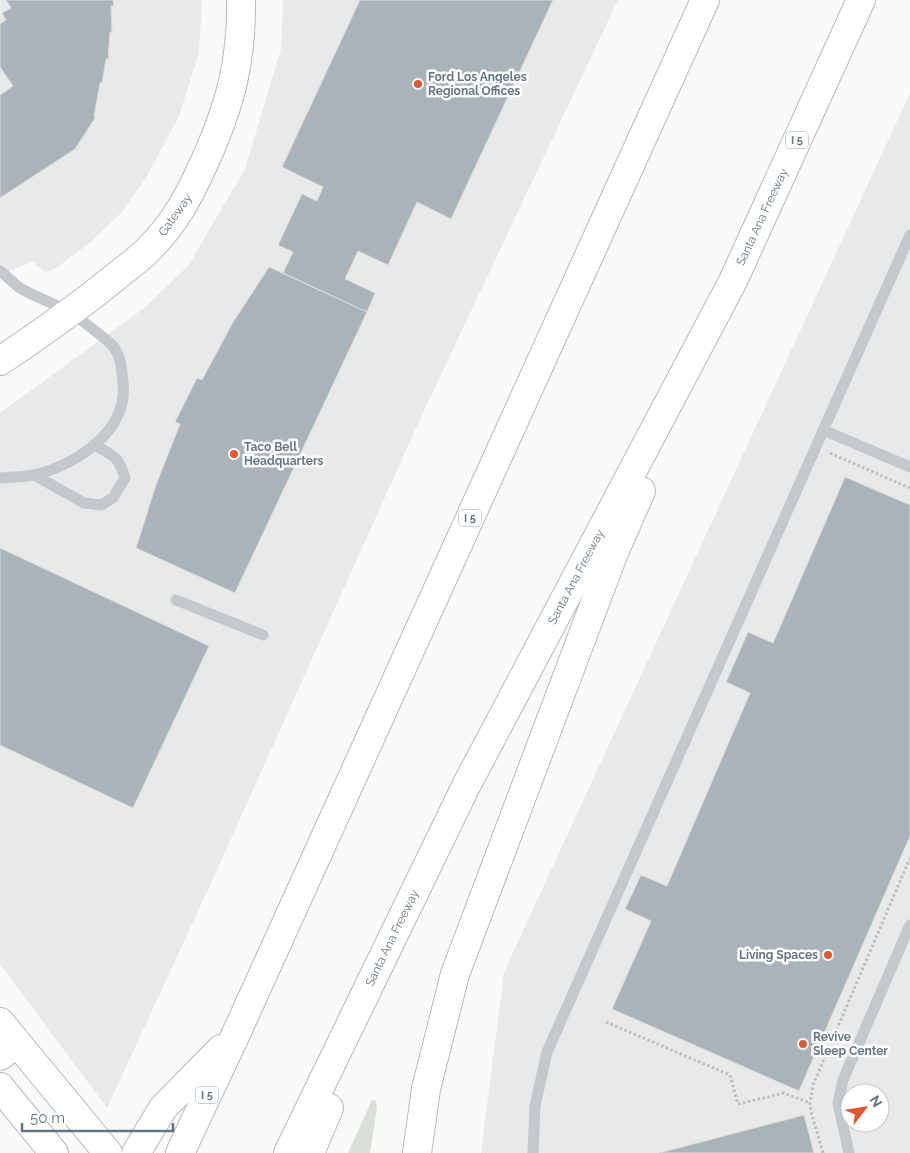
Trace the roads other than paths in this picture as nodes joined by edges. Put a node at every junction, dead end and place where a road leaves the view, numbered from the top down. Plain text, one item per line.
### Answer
1 (240, 0) edge
2 (704, 0) edge
3 (861, 0) edge
4 (910, 235) edge
5 (0, 271) edge
6 (733, 281) junction
7 (71, 313) junction
8 (0, 361) edge
9 (823, 430) junction
10 (94, 445) junction
11 (910, 467) edge
12 (34, 475) junction
13 (0, 478) edge
14 (176, 600) dead end
15 (263, 635) dead end
16 (470, 778) junction
17 (910, 925) edge
18 (235, 1036) junction
19 (5, 1040) edge
20 (0, 1087) edge
21 (104, 1149) edge
22 (54, 1153) edge
23 (136, 1153) edge
24 (180, 1153) edge
25 (288, 1153) edge
26 (310, 1153) edge
27 (417, 1153) edge
28 (533, 1153) edge
29 (849, 1153) edge

1 - 7 main road, Gateway
2 - 18 main road, I 5
3 - 6 main road, Santa Ana Freeway / I 5
4 - 9 lane
5 - 7 lane
6 - 16 main road, Santa Ana Freeway / I 5
6 - 27 main road
7 - 8 main road, Gateway
7 - 10 lane
9 - 11 lane
9 - 28 lane
10 - 12 lane
10 - 12 lane
12 - 13 lane
14 - 15 lane
16 - 25 main road, Santa Ana Freeway / I 5
16 - 26 main road
17 - 29 lane
18 - 23 main road
18 - 24 main road, I 5
19 - 21 main road
20 - 22 main road

